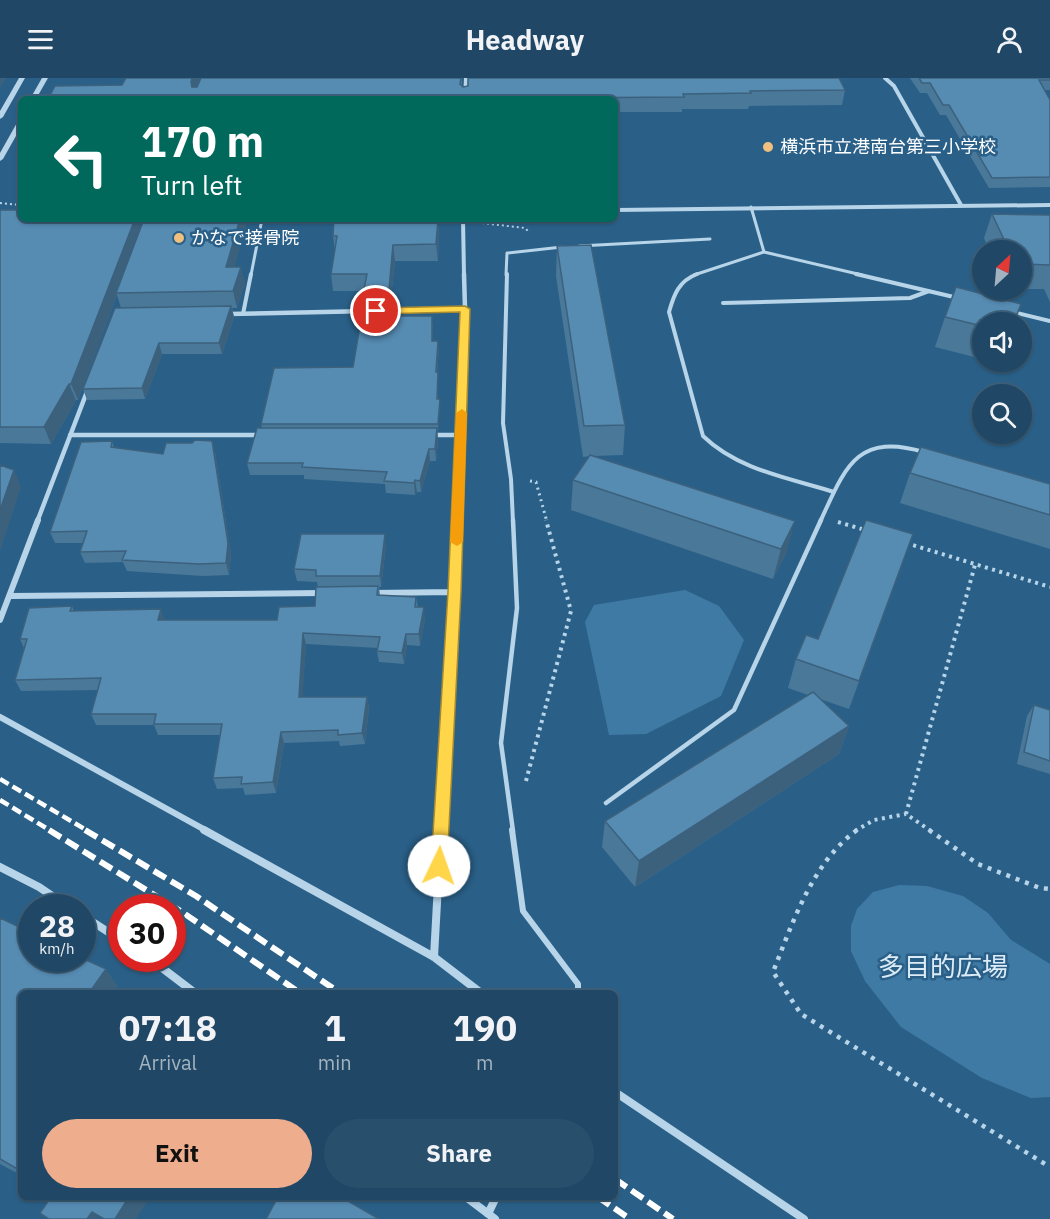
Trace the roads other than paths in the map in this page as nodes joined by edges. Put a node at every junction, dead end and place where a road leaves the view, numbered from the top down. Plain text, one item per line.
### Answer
1 (22, 78) edge
2 (45, 78) edge
3 (466, 78) edge
4 (885, 78) edge
5 (35, 96) edge
6 (465, 96) edge
7 (0, 117) edge
8 (18, 126) edge
9 (0, 159) edge
10 (960, 205) junction
11 (1050, 205) edge
12 (751, 207) junction
13 (618, 210) edge
14 (261, 222) edge
15 (463, 222) edge
16 (710, 239) dead end
17 (575, 246) edge
18 (564, 247) edge
19 (764, 252) junction
20 (930, 291) junction
21 (963, 299) edge
22 (723, 303) dead end
23 (465, 309) junction
24 (1006, 310) edge
25 (220, 314) edge
26 (243, 314) junction
27 (1050, 321) edge
28 (91, 380) edge
29 (70, 435) junction
30 (272, 435) edge
31 (425, 435) edge
32 (461, 435) junction
33 (936, 455) edge
34 (834, 492) junction
35 (454, 592) junction
36 (334, 593) edge
37 (358, 593) edge
38 (10, 596) junction
39 (0, 620) edge
40 (0, 717) edge
41 (606, 803) dead end
42 (0, 867) edge
43 (48, 894) edge
44 (434, 957) junction
45 (167, 972) edge
46 (191, 990) edge
47 (477, 990) edge
48 (578, 990) edge
49 (618, 1094) edge
50 (469, 1200) edge
51 (495, 1200) edge
52 (489, 1217) edge
53 (804, 1219) edge

1 - 7 street
2 - 5 street
3 - 6 street
4 - 10 street
8 - 9 street
10 - 11 street
10 - 12 street
12 - 13 street
12 - 19 lane
14 - 26 lane
15 - 23 street
16 - 17 lane
18 - 48 lane
19 - 20 lane
19 - 34 lane
20 - 21 lane
20 - 22 lane
23 - 26 street
23 - 32 street
24 - 27 lane
25 - 26 street
28 - 29 street
29 - 30 street
29 - 38 street
31 - 32 street
32 - 35 street
33 - 34 lane
34 - 41 lane
35 - 37 street
35 - 44 street
36 - 38 street
38 - 39 street
40 - 44 street
42 - 43 street
44 - 47 street
45 - 46 street
49 - 53 street
50 - 52 street
51 - 52 street

